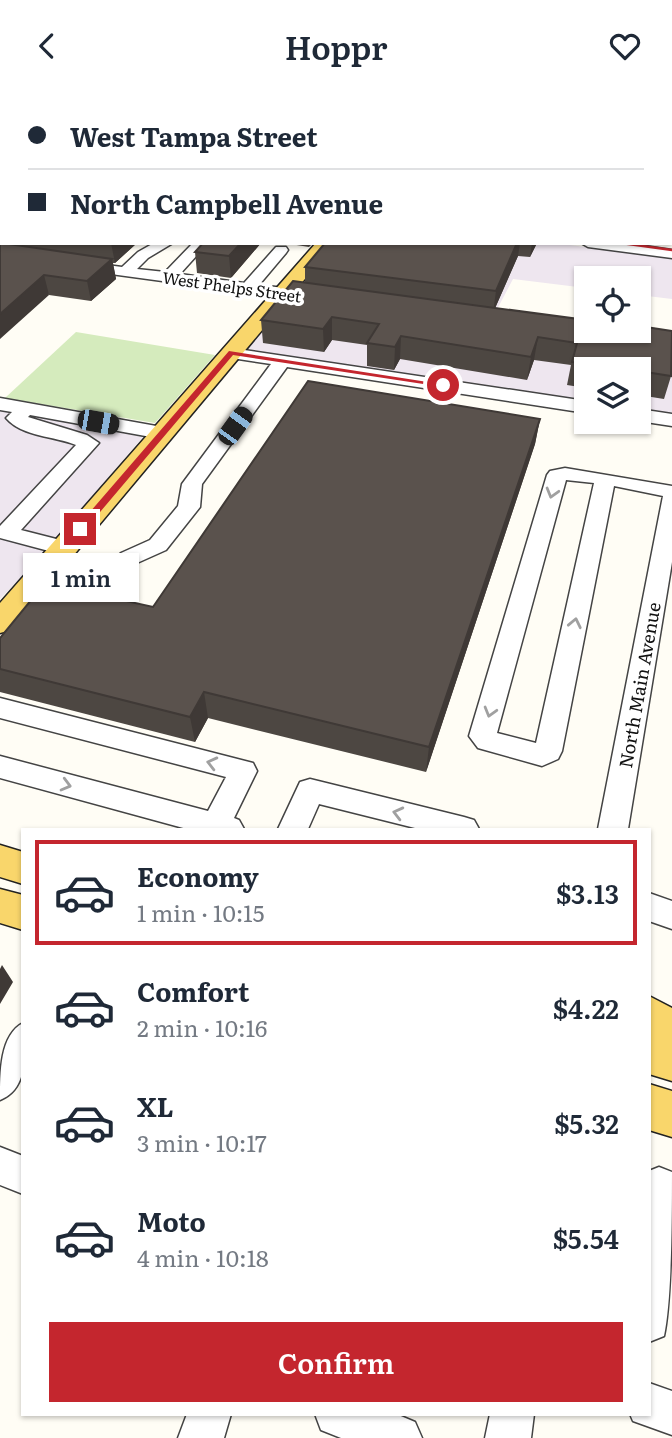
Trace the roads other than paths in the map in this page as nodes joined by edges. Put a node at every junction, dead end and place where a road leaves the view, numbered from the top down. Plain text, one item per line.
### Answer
1 (162, 245) edge
2 (199, 245) edge
3 (324, 245) edge
4 (603, 245) edge
5 (281, 250) dead end
6 (672, 254) edge
7 (0, 255) edge
8 (127, 271) junction
9 (169, 277) junction
10 (248, 288) junction
11 (283, 292) junction
12 (324, 298) edge
13 (231, 353) junction
14 (283, 360) junction
15 (360, 372) junction
16 (362, 393) edge
17 (526, 397) junction
18 (0, 404) edge
19 (574, 405) edge
20 (21, 414) junction
21 (516, 415) edge
22 (651, 417) edge
23 (672, 420) edge
24 (0, 433) edge
25 (162, 433) junction
26 (605, 480) junction
27 (672, 492) edge
28 (671, 512) edge
29 (64, 548) junction
30 (33, 584) junction
31 (0, 623) edge
32 (4, 716) edge
33 (0, 768) edge
34 (222, 828) edge
35 (293, 828) edge
36 (460, 828) edge
37 (613, 828) edge
38 (0, 861) edge
39 (21, 867) edge
40 (0, 906) edge
41 (651, 908) edge
42 (21, 912) edge
43 (672, 915) edge
44 (651, 1018) edge
45 (672, 1033) edge
46 (21, 1044) edge
47 (651, 1053) edge
48 (672, 1059) edge
49 (0, 1082) edge
50 (651, 1108) edge
51 (672, 1114) edge
52 (0, 1166) edge
53 (21, 1174) edge
54 (659, 1185) dead end
55 (651, 1294) edge
56 (651, 1322) edge
57 (672, 1330) edge
58 (651, 1406) edge
59 (672, 1413) edge
60 (208, 1416) edge
61 (342, 1416) edge
62 (512, 1416) edge
63 (201, 1438) edge
64 (399, 1438) edge
65 (508, 1438) edge

1 - 8 street
2 - 9 street
3 - 11 main road
4 - 6 street
5 - 10 street
7 - 8 street, West Phelps Street
8 - 9 street, West Phelps Street
9 - 10 street, West Phelps Street
10 - 11 street, West Phelps Street
11 - 12 street, West Phelps Street
11 - 13 main road
13 - 14 street
13 - 25 main road
14 - 15 street
14 - 30 street
15 - 16 street
15 - 17 street
17 - 19 street
17 - 21 street
18 - 20 street
20 - 24 street
20 - 25 street
20 - 29 street
22 - 23 street
25 - 29 main road
26 -> 26 street
26 - 27 street
28 - 37 street, North Main Avenue
29 - 30 main road
30 - 31 main road
34 -> 32 street
33 -> 34 street
36 -> 35 street
38 - 39 main road
40 - 42 main road
41 - 43 street
44 - 45 main road
46 - 49 street
47 - 48 main road
50 - 51 main road
52 - 53 street
54 - 55 street
56 - 57 street
58 - 59 street
60 - 63 street
61 - 64 street
62 - 65 street

